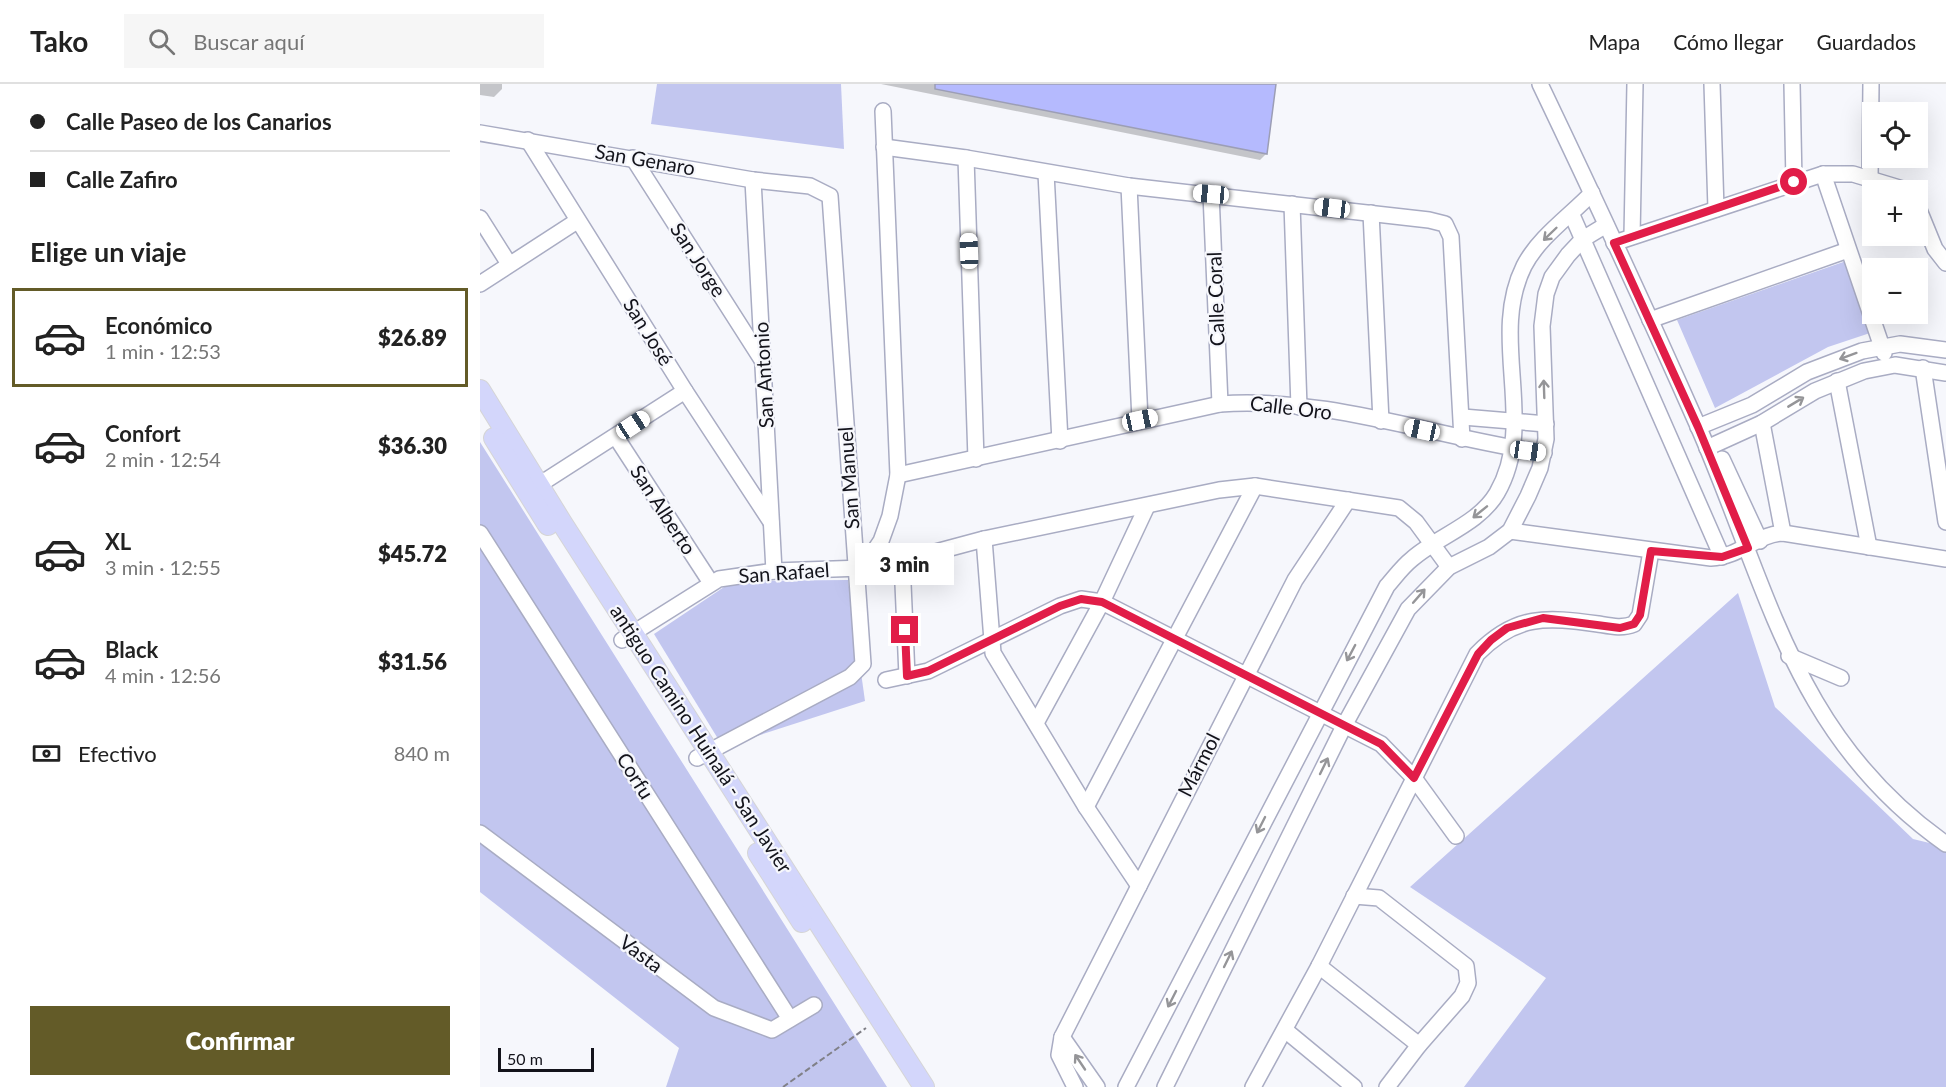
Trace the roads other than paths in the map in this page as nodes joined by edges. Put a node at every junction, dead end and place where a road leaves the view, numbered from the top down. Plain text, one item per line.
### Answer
1 (1540, 84) edge
2 (1551, 84) edge
3 (1635, 84) edge
4 (1712, 84) edge
5 (1791, 84) edge
6 (1871, 84) edge
7 (883, 111) dead end
8 (480, 132) edge
9 (528, 140) junction
10 (884, 147) junction
11 (633, 158) junction
12 (966, 158) junction
13 (1046, 173) junction
14 (1823, 174) junction
15 (1870, 178) junction
16 (753, 180) junction
17 (1876, 180) edge
18 (1794, 182) junction
19 (810, 186) joint
20 (1129, 186) junction
21 (1592, 193) junction
22 (1211, 194) junction
23 (1292, 204) junction
24 (1716, 209) junction
25 (1371, 213) junction
26 (1572, 214) junction
27 (480, 218) edge
28 (577, 221) junction
29 (1606, 225) junction
30 (1928, 232) edge
31 (1583, 239) junction
32 (1623, 240) junction
33 (1848, 250) junction
34 (1946, 263) edge
35 (509, 264) junction
36 (480, 284) edge
37 (1654, 318) junction
38 (1883, 345) junction
39 (1946, 350) edge
40 (763, 362) junction
41 (1887, 365) junction
42 (1923, 368) junction
43 (1946, 373) edge
44 (1837, 381) junction
45 (480, 390) edge
46 (685, 391) junction
47 (1220, 404) junction
48 (1299, 407) junction
49 (480, 415) edge
50 (1463, 417) junction
51 (1140, 420) junction
52 (1381, 421) junction
53 (1514, 422) junction
54 (1762, 423) junction
55 (1546, 424) junction
56 (1703, 425) junction
57 (616, 437) junction
58 (1462, 439) junction
59 (1060, 441) junction
60 (1711, 446) junction
61 (1512, 448) junction
62 (1544, 453) junction
63 (976, 459) junction
64 (898, 475) junction
65 (1255, 486) junction
66 (533, 489) junction
67 (1348, 500) junction
68 (1147, 506) junction
69 (771, 522) junction
70 (1946, 522) edge
71 (1509, 531) junction
72 (480, 533) edge
73 (1783, 533) junction
74 (984, 539) junction
75 (1432, 544) junction
76 (1754, 544) junction
77 (1869, 547) junction
78 (1651, 551) junction
79 (1722, 557) junction
80 (1946, 560) edge
81 (1449, 567) junction
82 (855, 570) junction
83 (774, 571) junction
84 (711, 583) junction
85 (1102, 602) junction
86 (627, 637) junction
87 (1173, 639) junction
88 (990, 640) junction
89 (1790, 656) junction
90 (1245, 674) junction
91 (907, 676) junction
92 (1841, 678) dead end
93 (886, 680) dead end
94 (1320, 711) junction
95 (1036, 723) junction
96 (1345, 724) junction
97 (703, 755) junction
98 (1414, 778) junction
99 (1086, 807) junction
100 (480, 833) edge
101 (1456, 836) dead end
102 (1946, 844) edge
103 (1139, 886) junction
104 (1354, 896) junction
105 (1319, 966) junction
106 (814, 1005) dead end
107 (790, 1019) junction
108 (1285, 1030) junction
109 (1062, 1036) junction
110 (1419, 1045) junction
111 (911, 1087) edge
112 (924, 1087) edge
113 (1076, 1087) edge
114 (1097, 1087) edge
115 (1126, 1087) edge
116 (1165, 1087) edge
117 (1253, 1087) edge
118 (1354, 1087) edge
119 (1387, 1087) edge

1 - 21 street
2 - 32 street
3 - 32 street
4 - 24 street
5 - 18 street
6 - 15 street
7 - 10 street
8 - 9 street, San Genaro
9 - 11 street, San Genaro
9 - 28 street, San José
10 - 12 street
10 - 64 street
11 - 16 street, San Genaro
11 - 40 street, San Jorge
12 - 13 street
12 - 63 street
13 - 20 street
13 - 59 street
14 - 15 street
14 - 18 street
14 - 33 street
15 - 17 street
16 - 19 street, San Genaro
16 - 40 street, San Antonio
18 - 24 street
19 - 82 street, San Manuel
20 - 22 street
20 - 51 street
21 - 26 street
21 - 29 street
22 - 23 street
22 - 47 street, Calle Coral
23 - 25 street
23 - 48 street
24 - 32 street
25 - 50 street
25 - 52 street
26 - 31 street
26 -> 53 street
27 - 35 street
28 - 35 street
28 - 46 street, San José
29 - 31 street
29 - 32 street
30 - 34 street
55 -> 31 street
31 - 79 street
32 - 37 street
33 - 37 street
33 - 38 street
35 - 36 street
37 - 56 street
38 - 39 street
38 - 41 street
38 -> 56 street
40 - 69 street, San Antonio
41 - 42 street
41 - 44 street
42 - 43 street
42 - 70 street
54 -> 44 street
44 - 77 street
45 - 66 main road
46 - 57 street
46 - 69 street, San José
47 - 48 street, Calle Oro
47 - 51 street, Calle Oro
48 - 52 street, Calle Oro
49 - 66 main road
50 - 53 street
50 - 58 street
51 - 59 street, Calle Oro
52 - 58 street, Calle Oro
53 - 55 street
53 - 61 street
54 - 60 street
54 - 73 street
55 - 62 street
56 - 60 street
57 - 66 street
57 - 84 street, San Alberto
58 - 61 street, Calle Oro
59 - 63 street, Calle Oro
60 - 76 street
61 - 62 street, Calle Oro
61 -> 75 street
62 - 71 street
63 - 64 street, Calle Oro
64 - 82 street
65 - 67 street
65 - 68 street
65 - 87 street
66 - 86 main road
67 - 75 street
67 - 90 street, Mármol
68 - 74 street
68 - 85 street
69 - 83 street, San Antonio
71 - 78 street
71 - 81 street
72 - 107 street, Corfu
73 - 76 street
73 - 77 street
74 - 88 street
74 - 91 street
75 - 81 street
75 -> 94 street
76 - 79 street
76 - 89 street
77 - 80 street
78 - 79 street
78 - 98 street
96 -> 81 street
82 - 83 street, San Rafael
82 - 97 street, San Manuel
83 - 84 street, San Rafael
84 - 86 street, San Rafael
85 - 87 street
85 - 88 street
85 - 95 street
86 - 97 main road
87 - 90 street
87 - 99 street
88 - 91 street
88 - 95 street
89 - 92 street
89 - 102 street
90 - 94 street
90 - 103 street, Mármol
91 - 93 street
94 - 96 street
94 -> 115 street
95 - 99 street
96 - 98 street
116 -> 96 street
97 - 111 main road
97 - 112 main road, antiguo Camino Huinalá - San Javier
98 - 101 street
98 - 104 street
99 - 103 street
100 - 107 street, Vasta
103 - 109 street, Mármol
104 - 105 street
104 - 110 street
105 - 108 street
105 - 110 street
106 - 107 street, Vasta
108 - 117 street
108 - 118 street
109 - 113 street
114 -> 109 street
110 - 119 street

